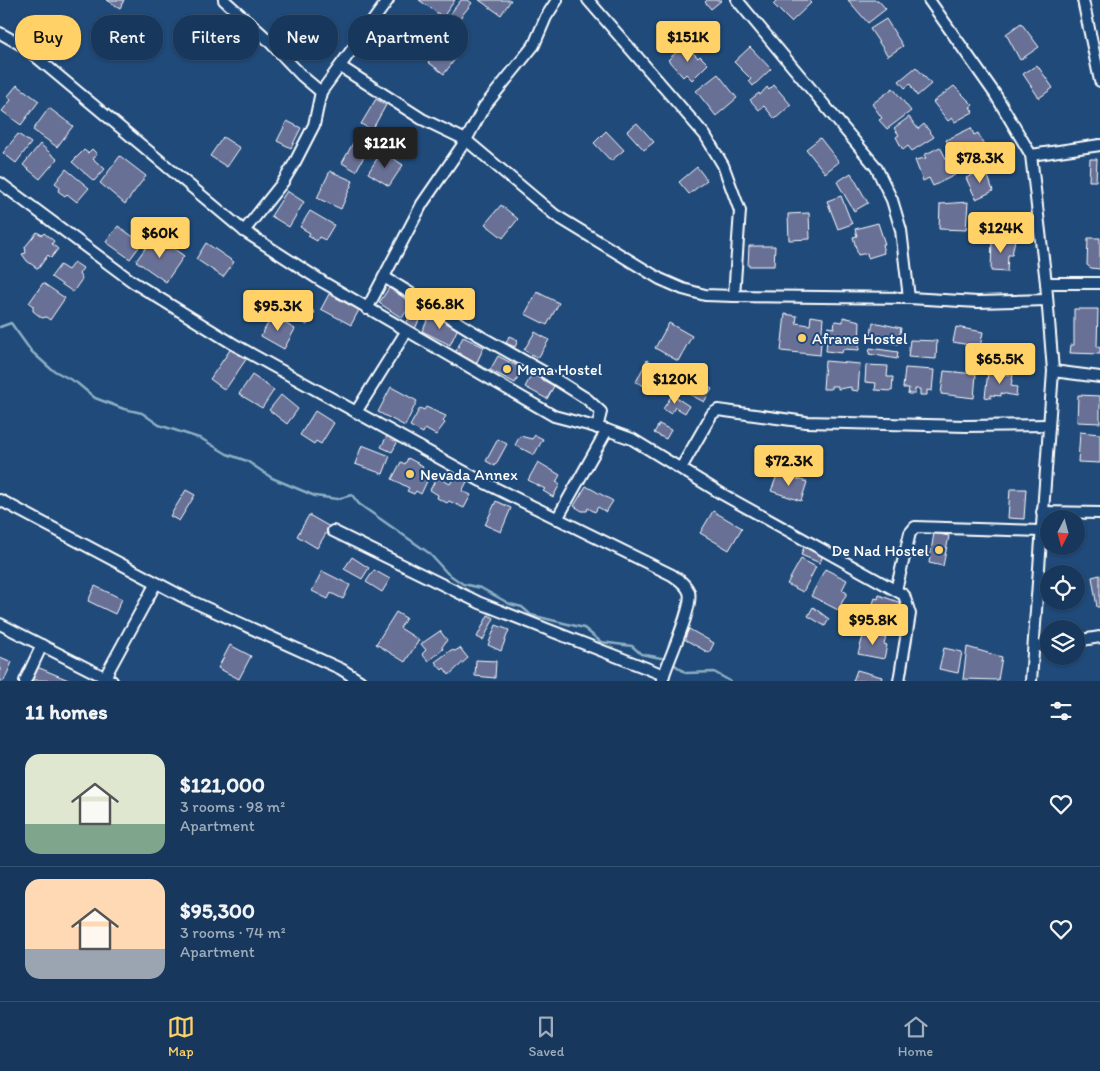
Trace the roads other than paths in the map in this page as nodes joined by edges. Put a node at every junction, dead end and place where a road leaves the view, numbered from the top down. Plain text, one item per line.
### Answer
1 (224, 0) edge
2 (388, 0) edge
3 (557, 0) edge
4 (588, 0) edge
5 (737, 0) edge
6 (929, 0) edge
7 (1084, 0) edge
8 (0, 33) edge
9 (341, 67) junction
10 (1100, 81) edge
11 (321, 92) junction
12 (466, 140) junction
13 (1100, 145) edge
14 (1031, 154) junction
15 (0, 182) edge
16 (244, 231) junction
17 (384, 277) junction
18 (1046, 283) junction
19 (1100, 283) edge
20 (734, 296) junction
21 (909, 298) junction
22 (1047, 300) junction
23 (367, 309) junction
24 (406, 332) junction
25 (1053, 371) junction
26 (1100, 377) edge
27 (356, 412) junction
28 (1049, 425) junction
29 (597, 428) junction
30 (608, 430) junction
31 (681, 468) junction
32 (0, 500) edge
33 (1042, 510) edge
34 (1085, 513) edge
35 (1100, 514) edge
36 (557, 519) junction
37 (333, 531) dead end
38 (1040, 531) joint
39 (156, 582) junction
40 (896, 590) junction
41 (0, 624) edge
42 (1100, 638) edge
43 (1085, 640) edge
44 (42, 645) junction
45 (1040, 646) edge
46 (1034, 647) junction
47 (663, 678) edge
48 (109, 679) edge
49 (25, 681) edge
50 (360, 681) edge
51 (899, 681) edge
52 (1031, 681) edge

1 - 11 street
2 - 9 street
3 - 12 street
4 - 20 street
5 - 21 street
6 - 14 street
7 - 10 street
8 - 16 street
9 - 11 street
9 - 12 street
11 - 16 street
12 - 17 street
12 - 20 street
13 - 14 street
14 - 18 street
15 - 27 street
16 - 23 street
17 - 23 street
17 - 29 street
18 - 19 street
18 - 22 street
20 - 21 street
21 - 22 street
22 - 25 street
23 - 24 street
24 - 27 street
24 - 29 street
25 - 26 street
25 - 28 street
27 - 36 street
28 - 31 street
28 - 33 street
29 - 30 street
30 - 31 street
30 - 36 street
31 - 40 street
32 - 39 street
34 - 35 street
36 - 47 street
37 - 47 street
38 - 40 street
38 - 46 street
39 - 48 street
39 - 50 street
40 - 51 street
41 - 44 street
42 - 43 street
44 - 48 street
44 - 49 street
45 - 46 street
46 - 52 street

